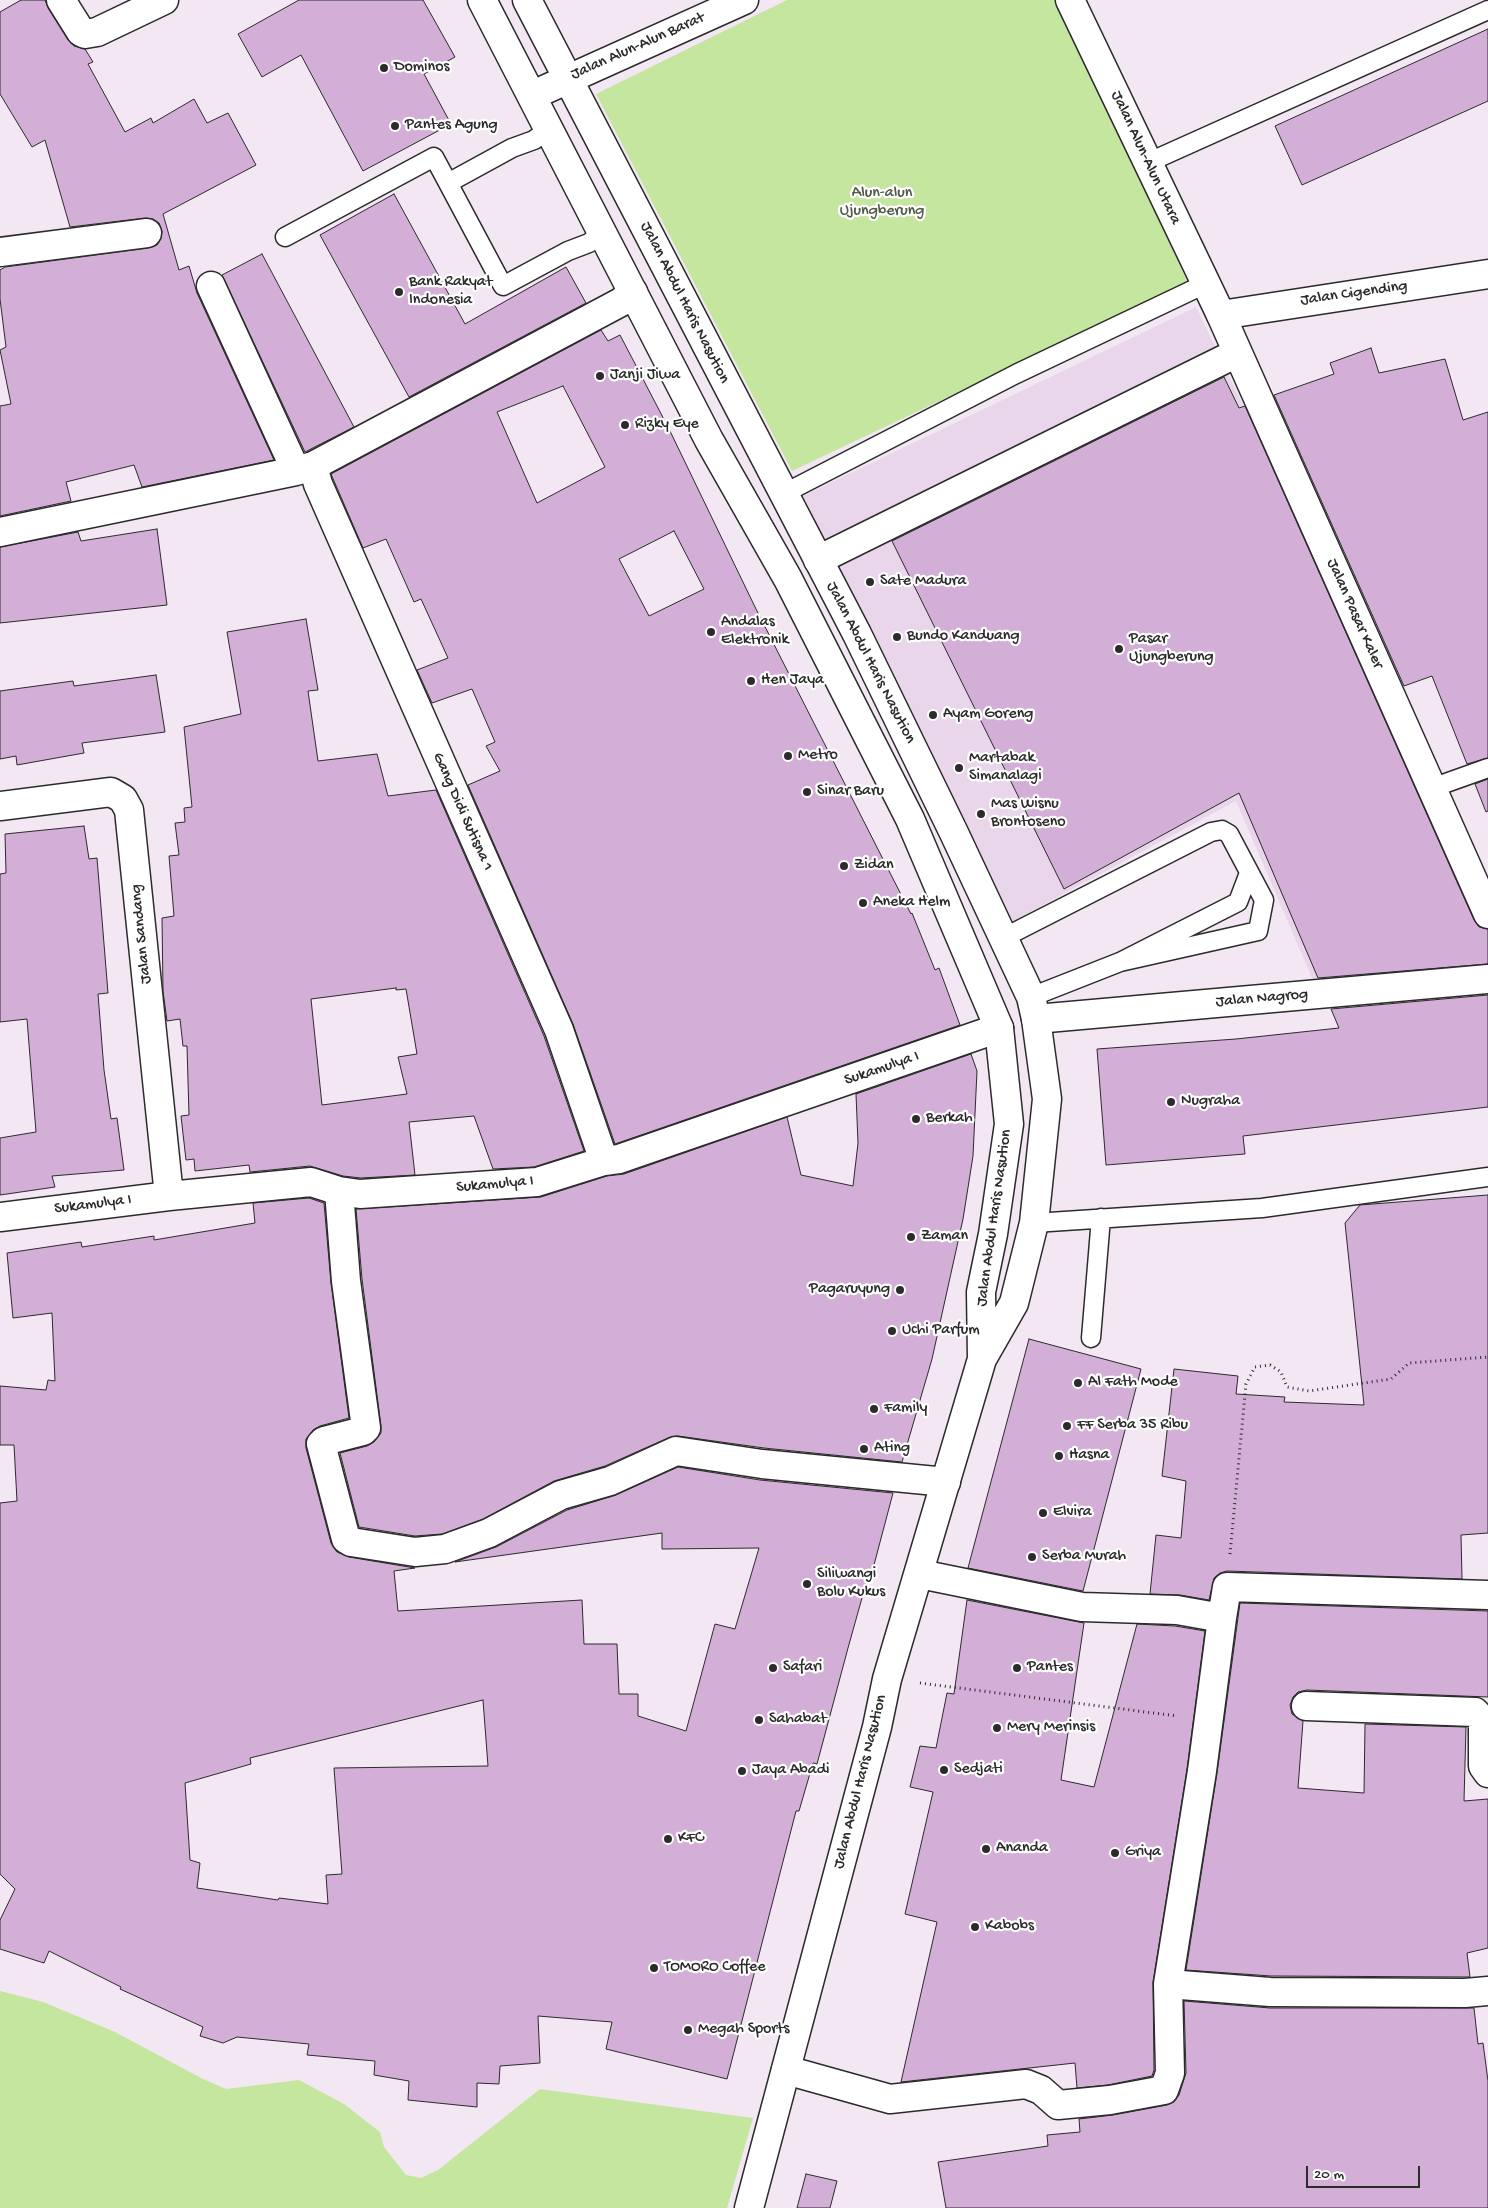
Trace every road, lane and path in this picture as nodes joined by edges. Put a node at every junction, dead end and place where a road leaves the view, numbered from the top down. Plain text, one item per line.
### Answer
1 (61, 0) edge
2 (164, 0) edge
3 (482, 0) edge
4 (528, 0) edge
5 (1074, 1) edge
6 (730, 3) edge
7 (1488, 10) edge
8 (568, 78) junction
9 (533, 95) junction
10 (550, 128) junction
11 (1147, 163) junction
12 (448, 183) junction
13 (147, 232) dead end
14 (602, 233) junction
15 (285, 237) dead end
16 (0, 252) edge
17 (1488, 274) edge
18 (1205, 284) junction
19 (211, 286) dead end
20 (633, 292) junction
21 (1221, 315) junction
22 (1238, 353) junction
23 (304, 468) junction
24 (783, 494) junction
25 (0, 532) edge
26 (818, 560) junction
27 (1488, 768) edge
28 (1432, 788) junction
29 (0, 806) edge
30 (1249, 873) junction
31 (1488, 914) edge
32 (1003, 938) junction
33 (1120, 962) junction
34 (1488, 979) edge
35 (1034, 1008) junction
36 (999, 1028) junction
37 (604, 1161) junction
38 (1488, 1177) edge
39 (340, 1191) junction
40 (169, 1196) junction
41 (0, 1217) edge
42 (1101, 1218) junction
43 (1034, 1222) junction
44 (1091, 1338) dead end
45 (1488, 1358) edge
46 (982, 1359) junction
47 (946, 1482) junction
48 (920, 1574) junction
49 (1227, 1586) junction
50 (1488, 1595) edge
51 (1222, 1618) junction
52 (887, 1679) junction
53 (1306, 1706) dead end
54 (1208, 1720) junction
55 (1488, 1774) edge
56 (1168, 1984) junction
57 (1488, 1991) edge
58 (786, 2070) junction
59 (749, 2208) edge

1 - 2 main road
3 - 9 main road, Jalan Abdul Haris Nasution
4 - 8 main road, Jalan Abdul Haris Nasution
5 - 11 main road, Jalan Alun-Alun Utara
6 - 8 main road, Jalan Alun-Alun Barat
7 - 11 lane
8 - 9 main road, Jalan Alun-Alun Barat
8 - 24 main road, Jalan Abdul Haris Nasution
9 - 10 main road, Jalan Abdul Haris Nasution
10 - 12 lane
10 - 14 main road, Jalan Abdul Haris Nasution
11 - 18 main road, Jalan Alun-Alun Utara
12 - 14 lane
12 - 15 lane
13 - 16 main road
14 - 20 main road, Jalan Abdul Haris Nasution
17 - 21 main road, Jalan Cigending
18 - 21 main road, Jalan Alun-Alun Utara
18 - 24 lane
19 - 23 main road, Gang Didi Sutisna 1
20 - 23 main road
20 - 36 main road, Jalan Abdul Haris Nasution
21 - 22 main road, Jalan Pasar Kaler
22 - 26 main road
22 - 28 main road, Jalan Pasar Kaler
23 - 25 main road
23 - 37 main road, Gang Didi Sutisna 1
24 - 26 main road, Jalan Abdul Haris Nasution
26 - 32 main road, Jalan Abdul Haris Nasution
27 - 28 lane
28 - 31 main road, Jalan Pasar Kaler
29 - 40 main road, Jalan Sandang
30 - 32 lane
30 - 33 lane
30 - 33 lane
32 - 35 main road, Jalan Abdul Haris Nasution
33 - 35 lane
34 - 35 main road, Jalan Nagrog
35 - 43 main road, Jalan Abdul Haris Nasution
36 - 37 main road, Sukamulya I
36 - 46 main road, Jalan Abdul Haris Nasution
37 - 39 main road, Sukamulya I
38 - 42 lane
39 - 40 main road, Sukamulya I
39 - 47 main road
40 - 41 main road, Sukamulya I
42 - 43 lane
42 - 44 lane
43 - 46 main road, Jalan Abdul Haris Nasution
45 - 49 path
46 - 47 main road, Jalan Abdul Haris Nasution
47 - 48 main road, Jalan Abdul Haris Nasution
48 - 51 main road
48 - 52 main road, Jalan Abdul Haris Nasution
49 - 50 main road
49 - 51 main road
51 - 54 main road
52 - 54 path
52 - 58 main road, Jalan Abdul Haris Nasution
53 - 55 main road
54 - 56 main road
56 - 57 main road
56 - 58 main road
58 - 59 main road, Jalan Abdul Haris Nasution

